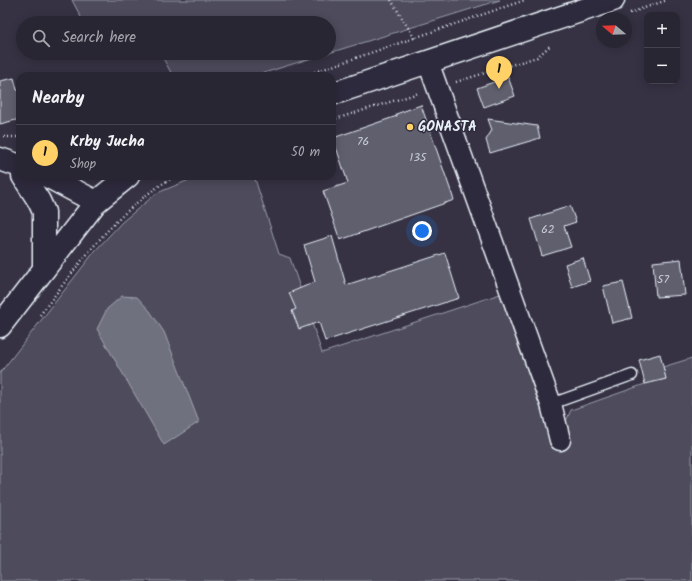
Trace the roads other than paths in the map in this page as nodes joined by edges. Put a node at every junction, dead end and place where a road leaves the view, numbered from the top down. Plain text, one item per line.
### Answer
1 (621, 7) edge
2 (428, 62) junction
3 (336, 93) edge
4 (25, 180) edge
5 (55, 180) edge
6 (123, 180) edge
7 (96, 202) junction
8 (44, 269) junction
9 (0, 326) edge
10 (632, 375) dead end
11 (551, 404) junction
12 (560, 440) dead end

1 - 2 main road
2 - 3 main road
2 - 11 street
4 - 8 main road
5 - 7 main road
6 - 7 main road
7 - 8 main road
8 - 9 main road
10 - 11 lane
11 - 12 street

